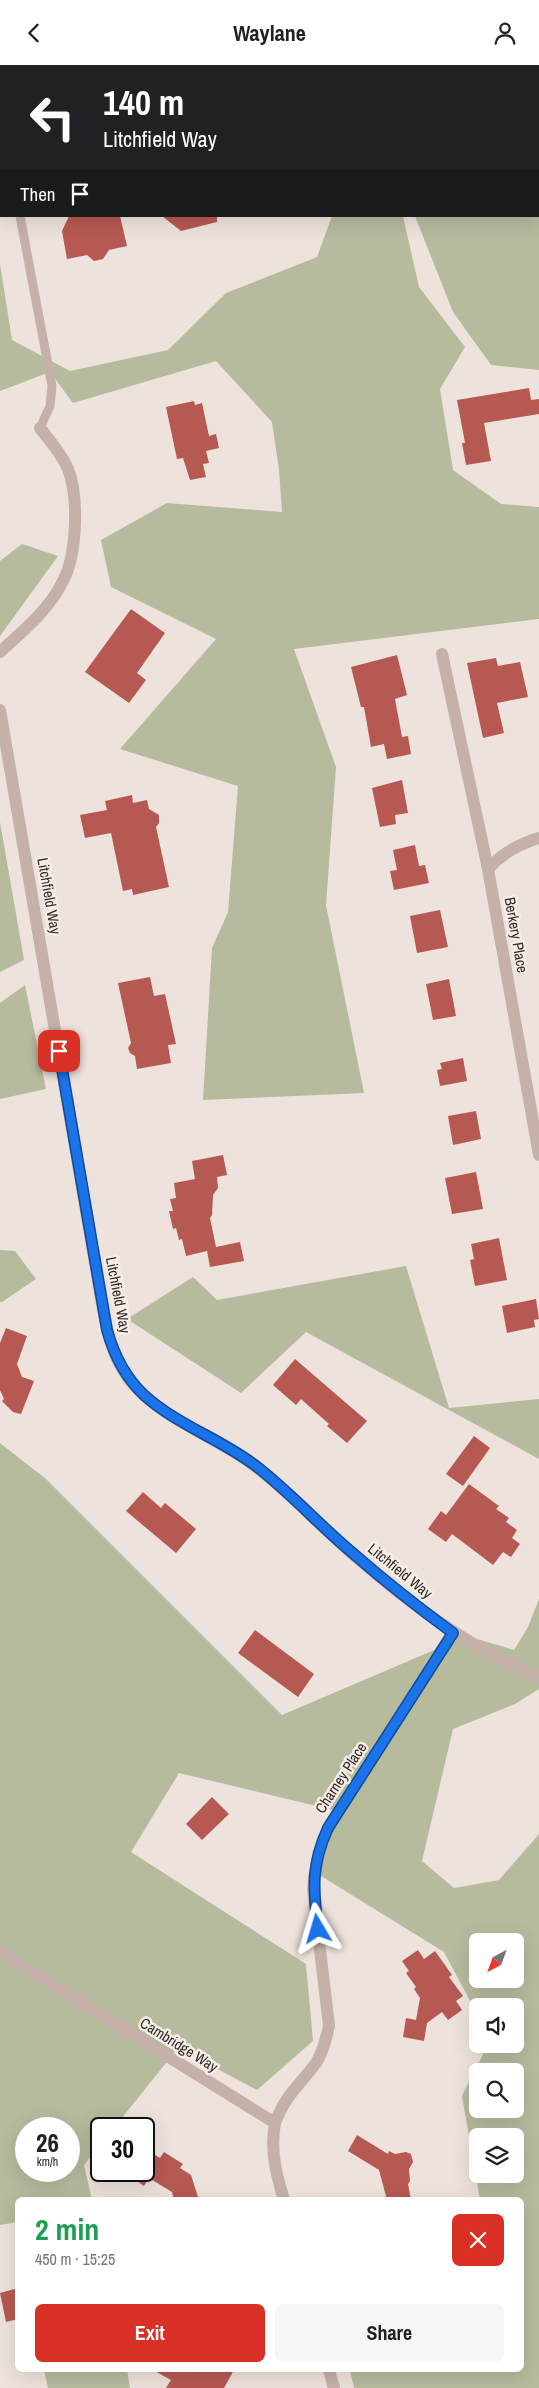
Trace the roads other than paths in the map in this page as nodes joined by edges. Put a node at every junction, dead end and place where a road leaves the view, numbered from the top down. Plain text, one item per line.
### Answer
1 (20, 217) edge
2 (40, 428) joint
3 (0, 652) edge
4 (442, 654) dead end
5 (0, 710) edge
6 (539, 838) edge
7 (488, 869) junction
8 (539, 1155) edge
9 (453, 1633) junction
10 (539, 1677) edge
11 (0, 1952) edge
12 (275, 2123) junction
13 (283, 2197) edge
14 (330, 2372) edge
15 (334, 2388) edge

1 - 2 lane
2 - 3 street
4 - 7 street, Berkery Place
5 - 9 street, Litchfield Way
6 - 7 street
7 - 8 street, Berkery Place
9 - 10 street, Litchfield Way
9 - 12 street, Charney Place
11 - 12 street, Cambridge Way
12 - 13 street
14 - 15 street

